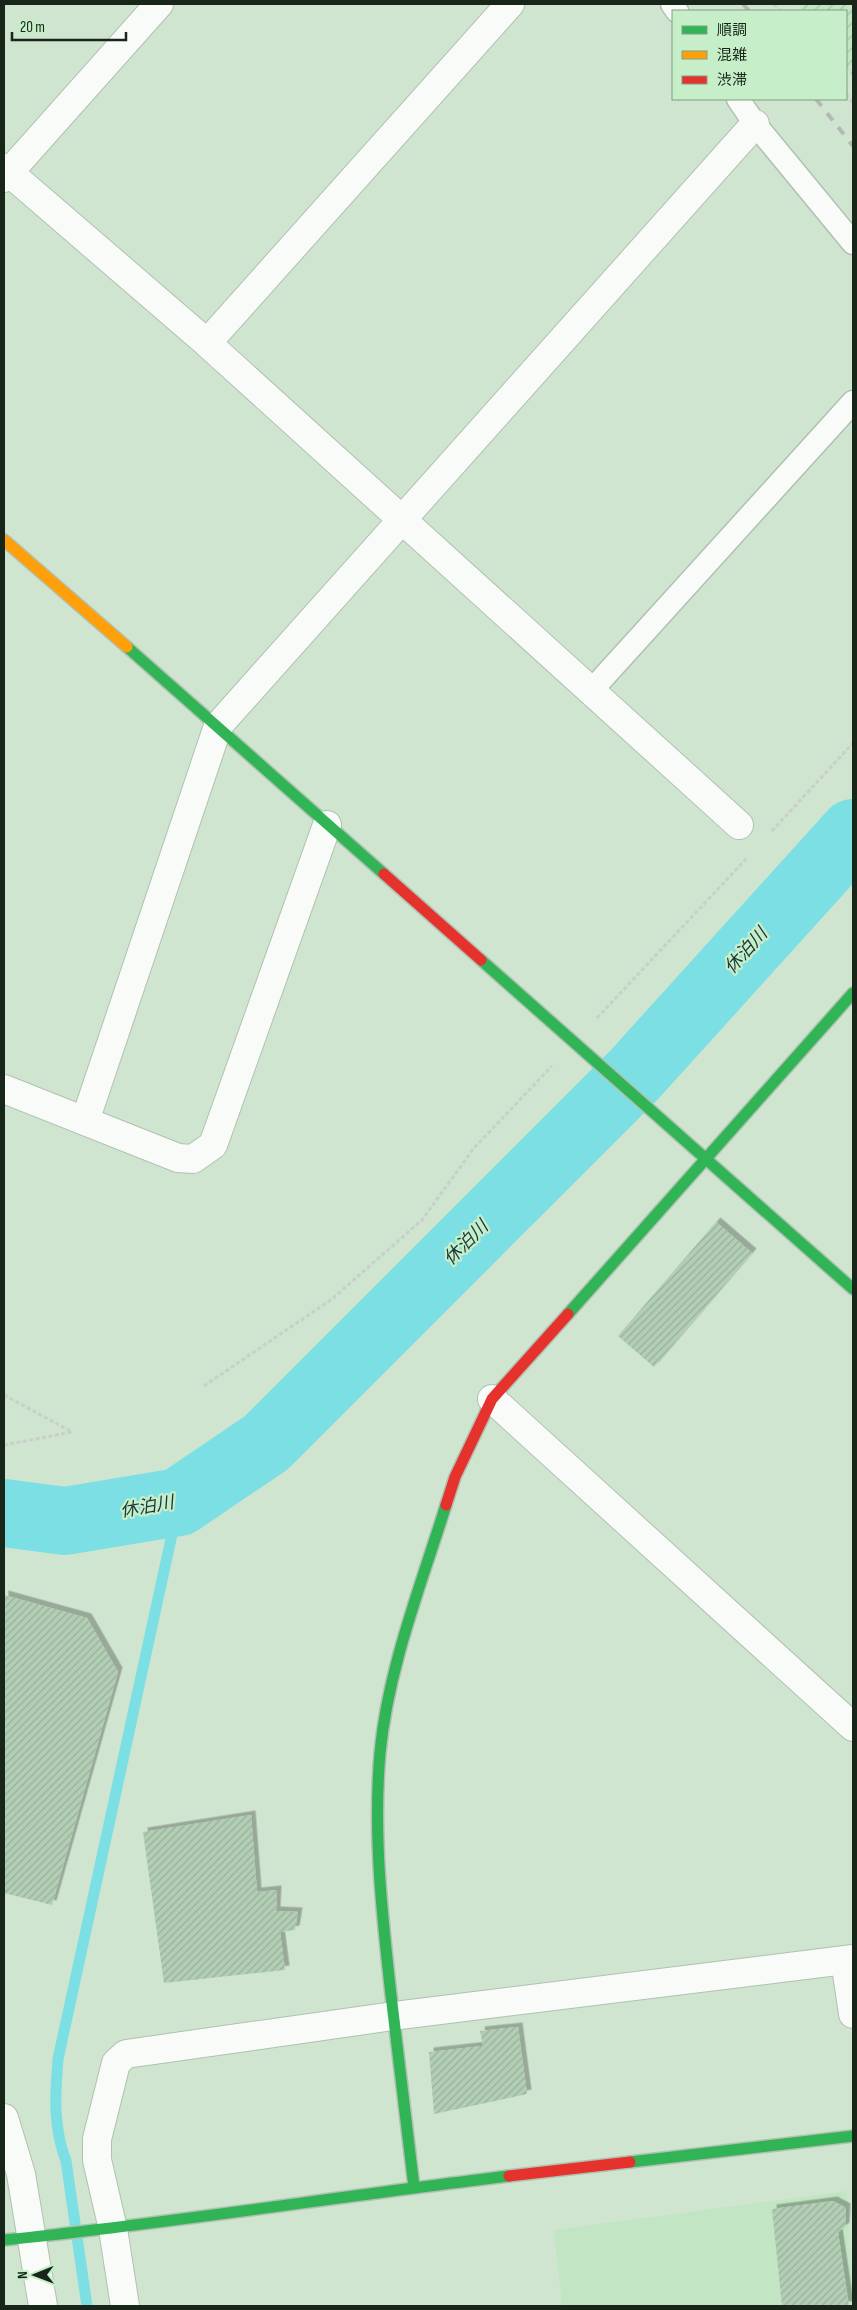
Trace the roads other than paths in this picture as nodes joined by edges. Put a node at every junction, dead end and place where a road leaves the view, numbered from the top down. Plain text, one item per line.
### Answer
1 (160, 4) edge
2 (510, 4) edge
3 (739, 100) edge
4 (755, 124) junction
5 (5, 173) edge
6 (853, 243) edge
7 (207, 343) junction
8 (853, 402) edge
9 (402, 520) junction
10 (4, 540) edge
11 (591, 691) junction
12 (218, 726) junction
13 (327, 825) junction
14 (739, 826) road end
15 (853, 993) edge
16 (4, 1089) edge
17 (85, 1121) junction
18 (705, 1159) junction
19 (853, 1289) edge
20 (492, 1399) junction
21 (853, 1727) edge
22 (849, 1959) edge
23 (853, 2014) edge
24 (393, 2016) junction
25 (4, 2118) edge
26 (853, 2136) edge
27 (414, 2187) junction
28 (103, 2230) junction
29 (43, 2236) junction
30 (4, 2240) edge
31 (43, 2306) edge
32 (125, 2306) edge

1 - 5 street
2 - 7 street
3 - 4 lane
4 - 6 lane
4 - 9 street
5 - 7 street
7 - 9 street
8 - 11 lane
9 - 11 street
9 - 12 street
10 - 12 street
11 - 14 street
12 - 13 street
12 - 17 street
13 - 17 street
13 - 18 street
15 - 18 street
16 - 17 street
18 - 19 street
18 - 20 street
20 - 21 street
20 - 24 street
22 - 23 street
22 - 24 street
24 - 27 street
24 - 28 street
25 - 29 street
26 - 27 street
27 - 28 street
28 - 29 street
28 - 32 street
29 - 30 street
29 - 31 street

